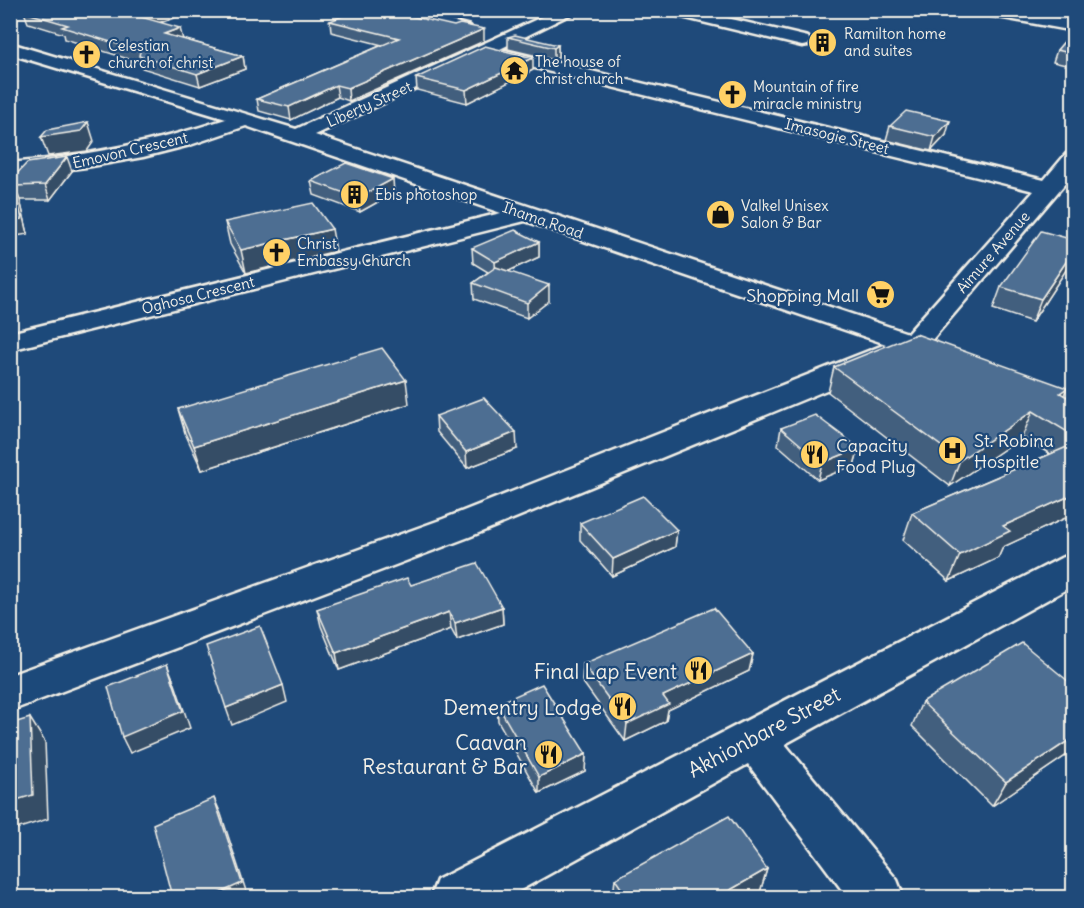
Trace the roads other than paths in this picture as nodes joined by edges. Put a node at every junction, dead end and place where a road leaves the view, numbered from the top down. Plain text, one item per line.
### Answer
1 (387, 10) edge
2 (571, 10) edge
3 (671, 10) edge
4 (987, 10) edge
5 (1074, 26) edge
6 (510, 40) junction
7 (801, 41) dead end
8 (11, 48) edge
9 (486, 51) junction
10 (246, 119) junction
11 (297, 136) junction
12 (1074, 159) edge
13 (10, 170) edge
14 (1049, 188) junction
15 (525, 214) junction
16 (10, 342) edge
17 (929, 350) junction
18 (1074, 568) edge
19 (10, 693) edge
20 (753, 737) junction
21 (455, 897) edge
22 (879, 897) edge

1 - 6 street
2 - 6 street, Liberty Street
3 - 7 street
4 - 5 street
6 - 9 street, Liberty Street
8 - 10 street, Ihama Road
9 - 11 street, Liberty Street
9 - 14 street, Imasogie Street
10 - 11 street, Ihama Road
10 - 13 street, Emovon Crescent
11 - 15 street, Ihama Road
12 - 14 street, Aimure Avenue
14 - 17 street, Aimure Avenue
15 - 16 street, Oghosa Crescent
15 - 17 street, Ihama Road
17 - 19 street
18 - 20 street, Akhionbare Street
20 - 21 street, Akhionbare Street
20 - 22 street

